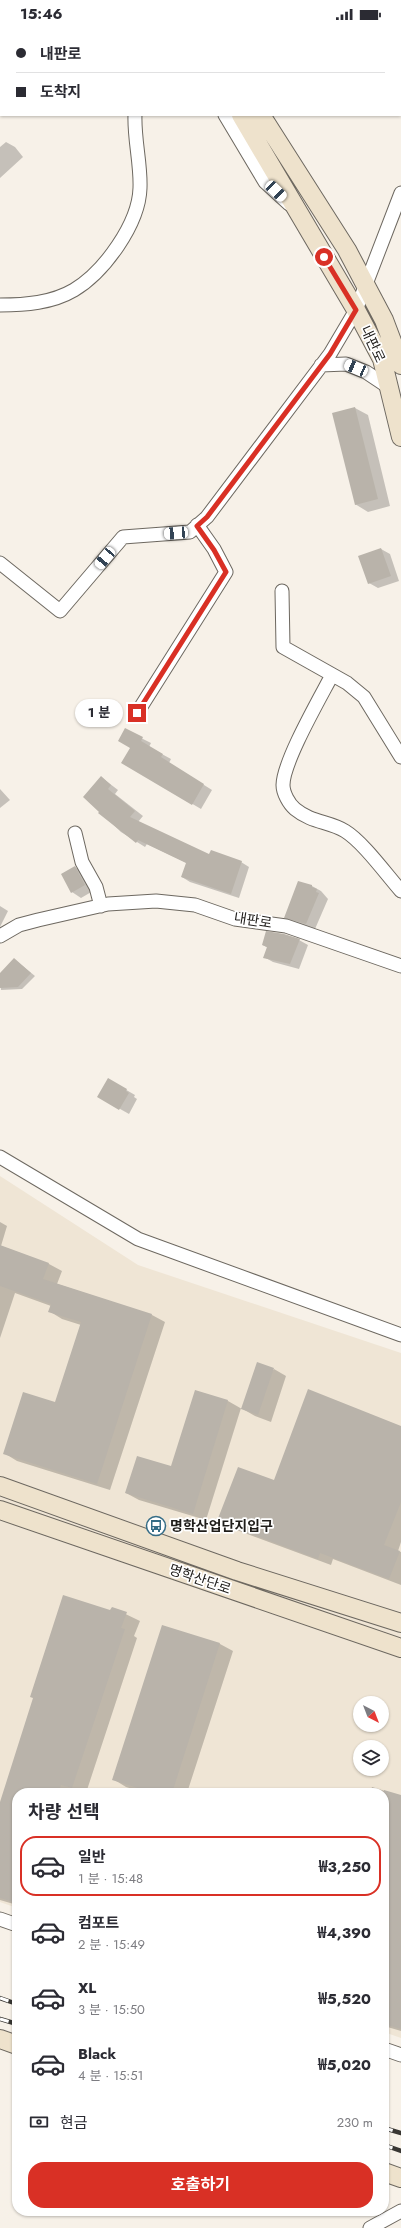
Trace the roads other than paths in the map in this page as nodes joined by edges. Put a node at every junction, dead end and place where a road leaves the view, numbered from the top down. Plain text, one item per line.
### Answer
1 (135, 116) edge
2 (226, 116) edge
3 (242, 116) edge
4 (262, 116) edge
5 (401, 193) edge
6 (296, 211) junction
7 (367, 286) junction
8 (0, 305) edge
9 (356, 310) junction
10 (321, 365) junction
11 (401, 365) edge
12 (390, 388) junction
13 (401, 437) edge
14 (197, 526) junction
15 (0, 563) edge
16 (282, 591) dead end
17 (332, 674) junction
18 (137, 713) dead end
19 (399, 748) edge
20 (75, 833) dead end
21 (401, 891) edge
22 (101, 906) junction
23 (0, 936) edge
24 (401, 966) edge
25 (0, 1157) edge
26 (401, 1335) edge
27 (0, 1486) edge
28 (0, 1510) edge
29 (401, 1623) edge
30 (401, 1648) edge
31 (0, 1919) edge
32 (12, 1923) edge
33 (0, 2039) edge
34 (12, 2043) edge
35 (389, 2051) edge
36 (401, 2055) edge
37 (389, 2174) edge
38 (401, 2178) edge
39 (401, 2211) edge
40 (370, 2228) edge

1 - 8 street
2 - 6 street
3 - 6 street, 내판로
4 - 7 street, 내판로
5 - 7 street
6 - 9 street, 내판로
7 - 9 street
7 - 11 street, 내판로
9 - 10 street
9 - 12 street, 내판로
10 - 12 street
10 - 14 street
12 - 13 street, 내판로
14 - 15 street
14 - 18 street
16 - 17 street
17 - 19 street
17 - 21 street
20 - 22 street
22 - 23 street, 내판로
22 - 24 street, 내판로
25 - 26 street
27 - 29 street, 명학산단로
28 - 30 street, 명학산단로
31 - 32 street
33 - 34 street
35 - 36 street
37 - 38 street
39 - 40 street

